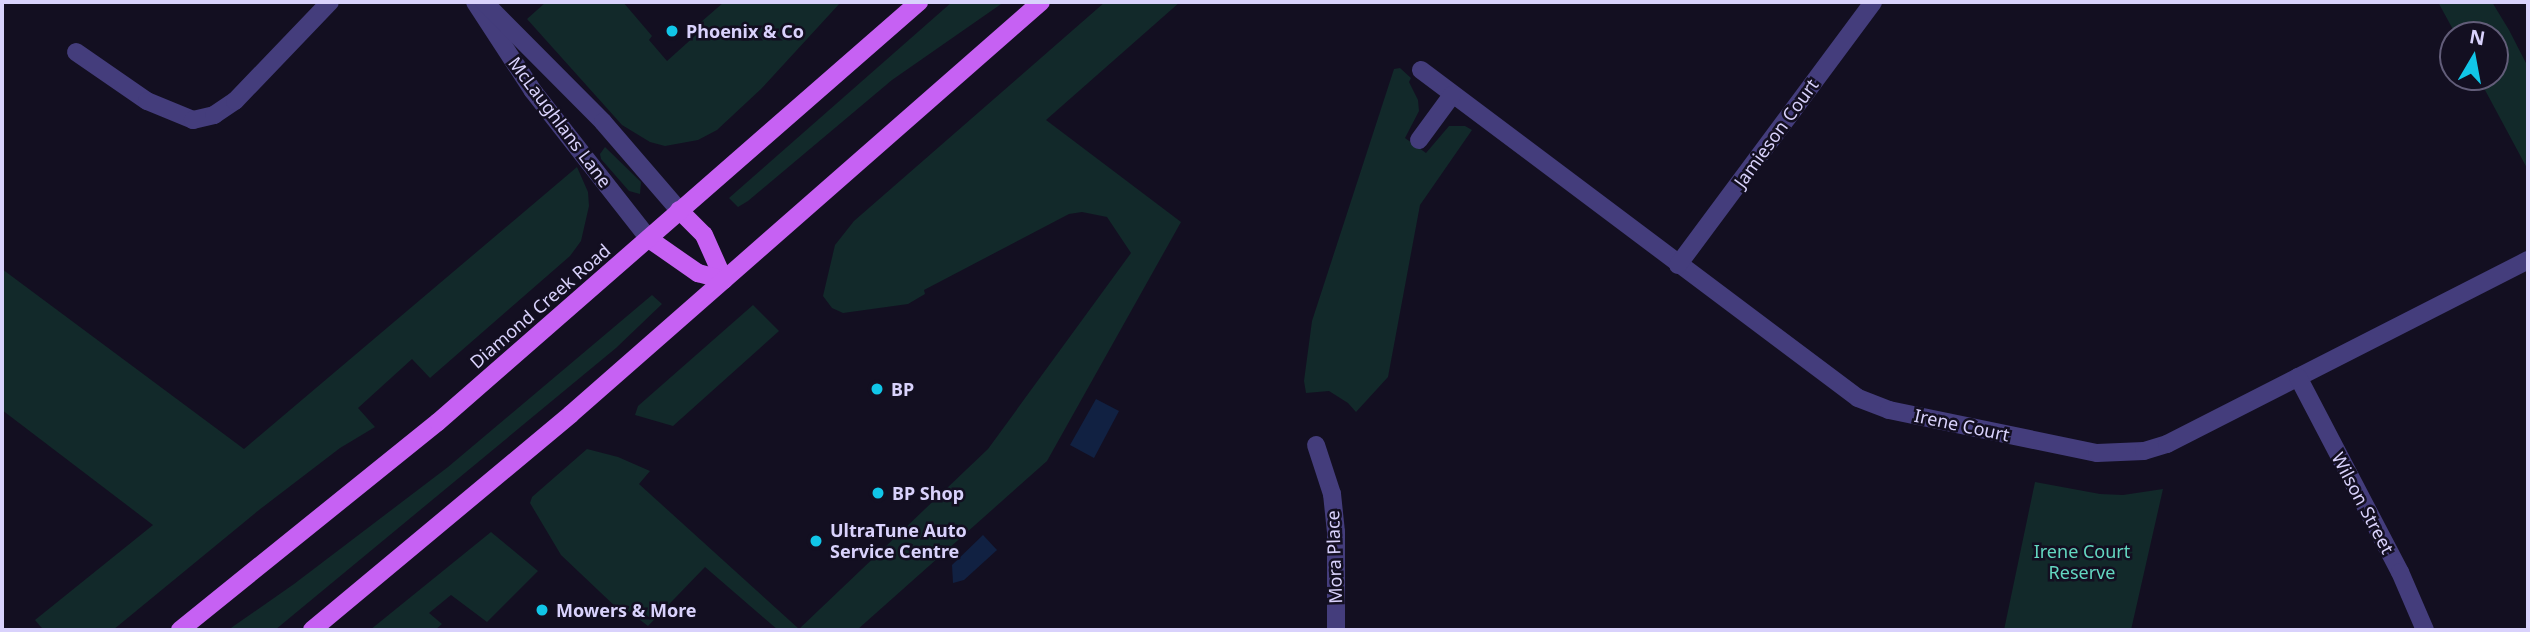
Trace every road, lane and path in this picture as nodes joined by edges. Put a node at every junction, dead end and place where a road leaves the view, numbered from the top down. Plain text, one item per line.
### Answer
1 (330, 2) edge
2 (475, 2) edge
3 (484, 2) edge
4 (919, 2) edge
5 (1041, 2) edge
6 (1873, 2) edge
7 (76, 52) dead end
8 (1421, 70) dead end
9 (1452, 94) junction
10 (1419, 140) dead end
11 (679, 210) junction
12 (649, 239) junction
13 (2528, 260) edge
14 (1678, 265) junction
15 (724, 280) junction
16 (2298, 377) junction
17 (1316, 445) dead end
18 (180, 630) edge
19 (312, 630) edge
20 (1336, 630) edge
21 (2425, 630) edge

1 - 7 street
2 - 12 street, McLaughlans Lane
3 - 11 street, McLaughlans Lane
4 - 11 main road, Diamond Creek Road
5 - 15 main road
6 - 14 street, Jamieson Court
8 - 9 street, Irene Court
9 - 10 street
9 - 14 street, Irene Court
11 - 12 main road, Diamond Creek Road
11 - 15 main road
12 - 15 main road
12 - 18 main road, Diamond Creek Road
13 - 16 street, Irene Court
14 - 16 street, Irene Court
15 - 19 main road
16 - 21 street, Wilson Street
17 - 20 street, Mora Place

